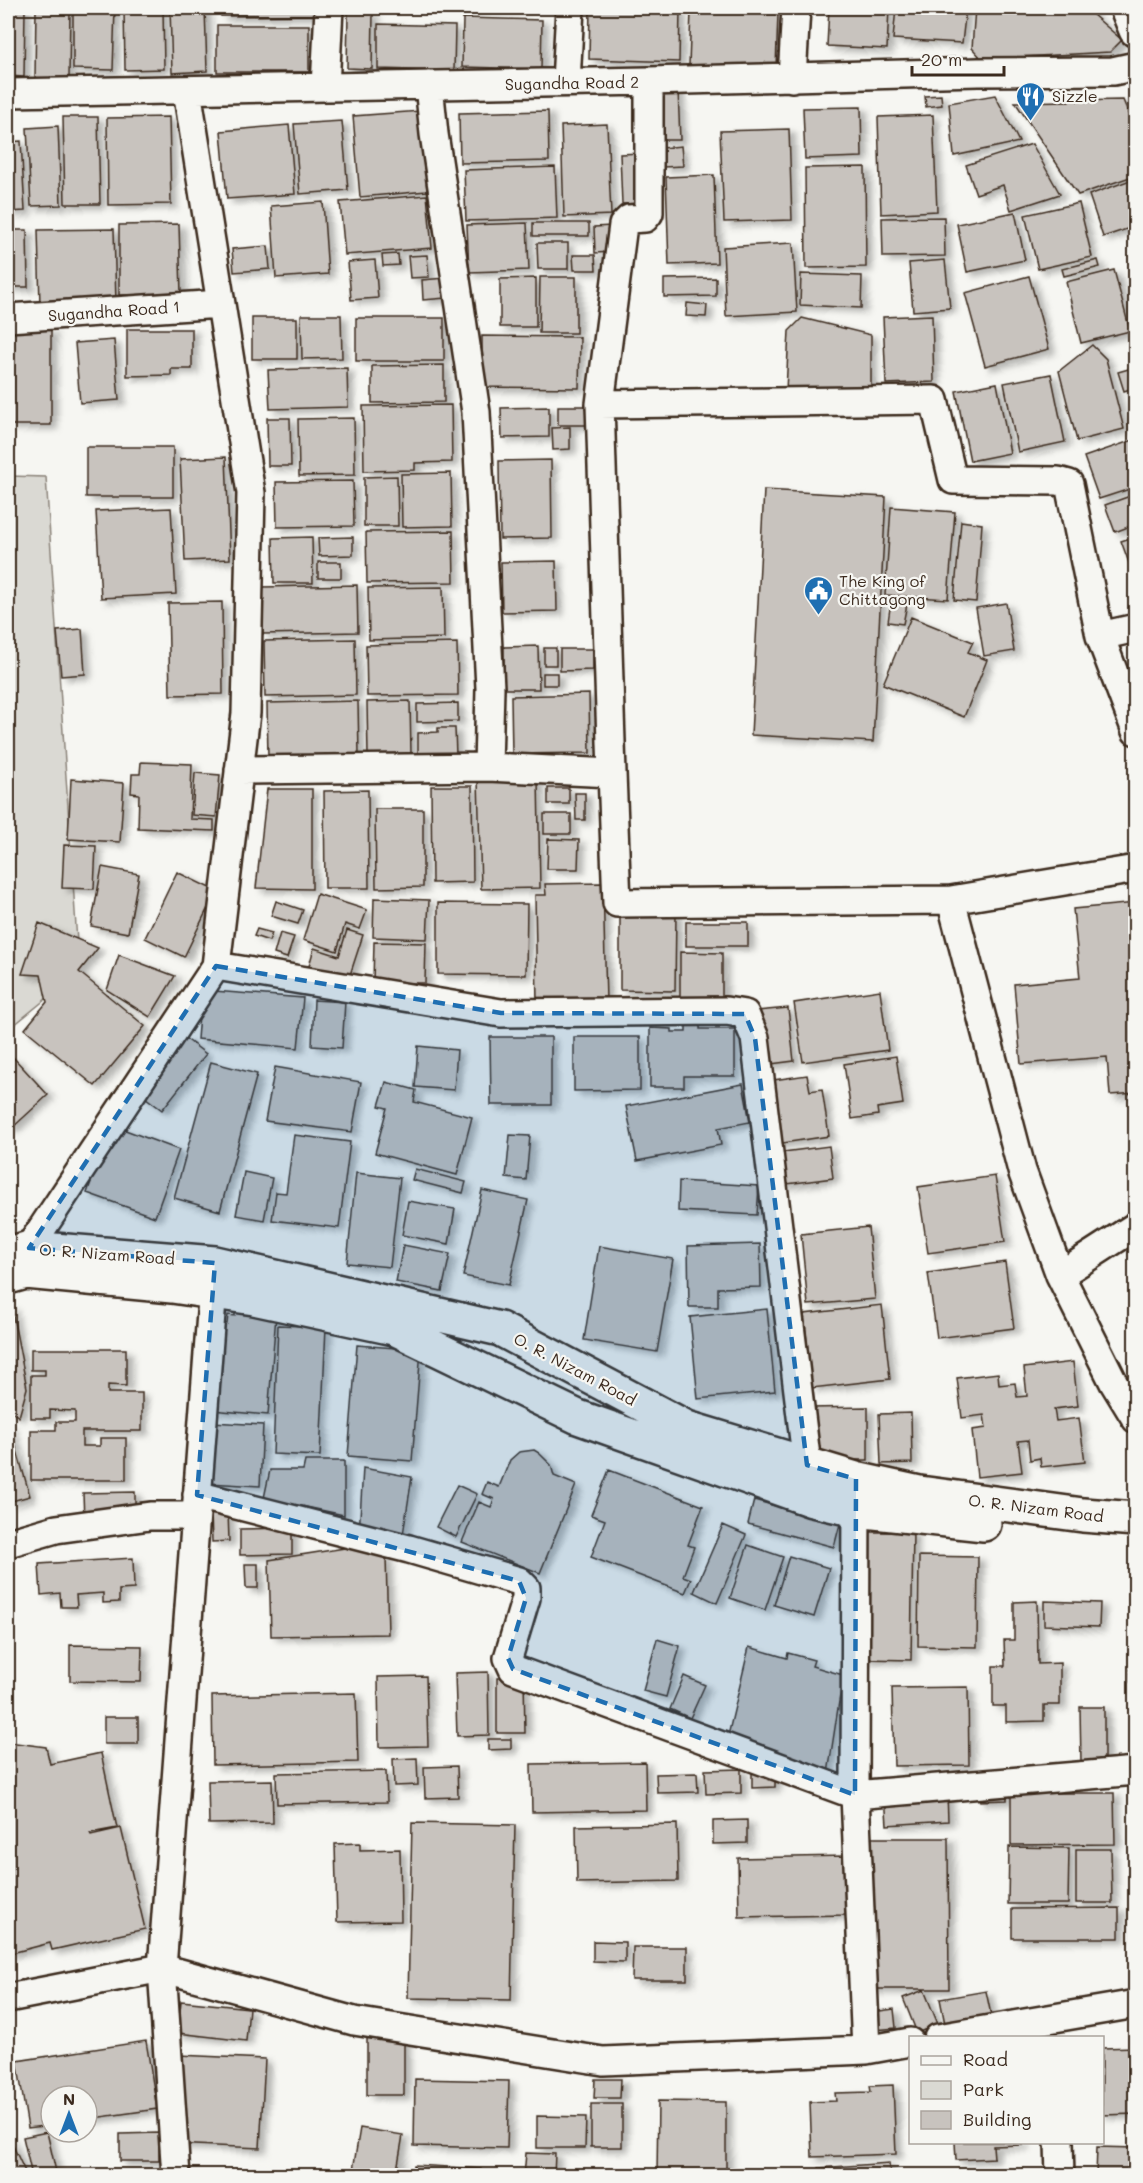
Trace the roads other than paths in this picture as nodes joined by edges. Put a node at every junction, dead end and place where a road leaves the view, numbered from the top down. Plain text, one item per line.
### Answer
1 (329, 8) edge
2 (570, 8) edge
3 (796, 8) edge
4 (1127, 8) edge
5 (1136, 30) edge
6 (1136, 66) edge
7 (792, 78) junction
8 (649, 81) junction
9 (566, 82) junction
10 (429, 85) junction
11 (325, 87) junction
12 (187, 90) junction
13 (8, 93) edge
14 (221, 304) junction
15 (8, 318) edge
16 (600, 404) junction
17 (1136, 628) edge
18 (1100, 636) junction
19 (1136, 731) edge
20 (488, 767) junction
21 (239, 770) junction
22 (612, 773) junction
23 (1136, 869) edge
24 (951, 900) junction
25 (216, 966) junction
26 (1136, 1226) edge
27 (18, 1251) edge
28 (1060, 1275) junction
29 (8, 1277) edge
30 (213, 1277) junction
31 (1136, 1419) edge
32 (807, 1465) junction
33 (856, 1495) junction
34 (196, 1506) junction
35 (1136, 1519) edge
36 (1136, 1536) edge
37 (8, 1543) edge
38 (1136, 1771) edge
39 (855, 1795) junction
40 (162, 1968) junction
41 (8, 1998) edge
42 (1136, 2004) edge
43 (1056, 2027) edge
44 (950, 2036) edge
45 (909, 2042) edge
46 (867, 2050) junction
47 (1059, 2144) edge
48 (176, 2175) edge
49 (1060, 2175) edge

1 - 11 street
2 - 9 street
3 - 7 street
4 - 5 main road
6 - 7 street, Sugandha Road 2
7 - 8 street, Sugandha Road 2
8 - 9 street, Sugandha Road 2
8 - 16 street
9 - 10 street, Sugandha Road 2
10 - 11 street, Sugandha Road 2
10 - 20 street
11 - 12 street, Sugandha Road 2
12 - 13 street, Sugandha Road 2
12 - 14 street
14 - 15 street, Sugandha Road 1
14 - 21 street
16 - 18 street
16 - 22 street
17 - 18 street
18 - 19 street
20 - 21 street
20 - 22 street
21 - 25 street
22 - 24 street
23 - 24 street
24 - 28 street
25 - 27 street
25 - 32 street
26 - 28 street
27 - 30 main road, O. R. Nizam Road
28 - 31 street
29 - 30 main road
30 - 32 main road, O. R. Nizam Road
30 - 33 main road
30 - 34 street
32 - 33 main road, O. R. Nizam Road
33 - 35 main road, O. R. Nizam Road
33 - 36 main road
33 - 39 street
34 - 37 street
34 - 39 street
34 - 40 street
38 - 39 street
39 - 46 street
40 - 41 street
40 - 46 street
40 - 48 street
42 - 43 street
43 - 44 street
45 - 46 street
47 - 49 street

